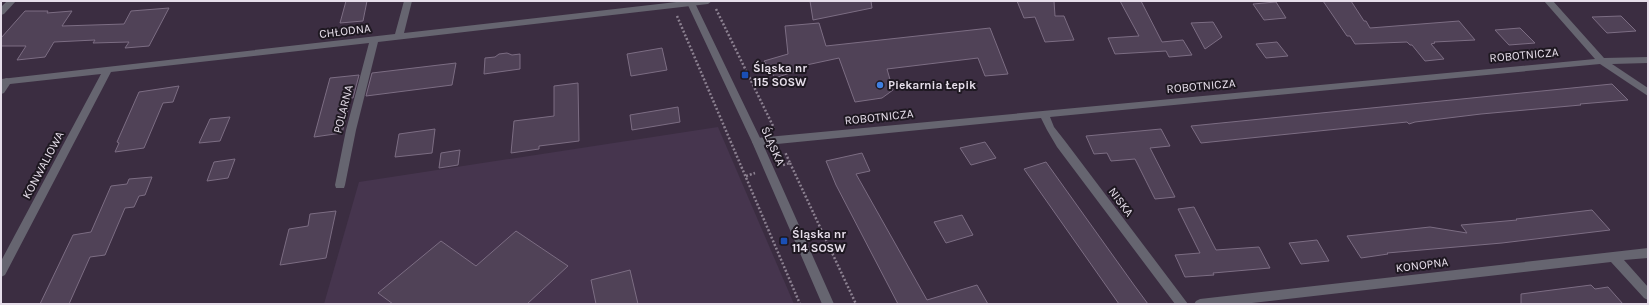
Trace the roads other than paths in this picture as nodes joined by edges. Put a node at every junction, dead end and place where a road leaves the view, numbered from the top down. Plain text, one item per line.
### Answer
1 (12, 1) edge
2 (408, 1) edge
3 (708, 1) edge
4 (1548, 1) edge
5 (691, 2) edge
6 (1, 12) edge
7 (399, 36) junction
8 (374, 39) junction
9 (1648, 60) edge
10 (1602, 61) junction
11 (108, 70) junction
12 (4, 81) edge
13 (1, 91) edge
14 (1648, 93) edge
15 (1044, 114) junction
16 (757, 142) junction
17 (340, 185) dead end
18 (1648, 253) edge
19 (1614, 257) junction
20 (1, 272) edge
21 (1648, 295) edge
22 (828, 304) edge
23 (1182, 304) edge
24 (1200, 304) edge

1 - 6 street
2 - 7 street
3 - 5 street, CHŁODNA
4 - 10 street
5 - 7 street, CHŁODNA
5 - 16 street, ŚLĄSKA
7 - 8 street, CHŁODNA
8 - 11 street, CHŁODNA
8 - 17 street, POLARNA
9 - 10 street, ROBOTNICZA
10 - 14 street
10 - 15 street, ROBOTNICZA
11 - 12 street, CHŁODNA
11 - 20 street, KONWALIOWA
12 - 13 street
15 - 16 street, ROBOTNICZA
15 - 23 street, NISKA
16 - 22 street, ŚLĄSKA
18 - 19 street, KONOPNA
19 - 21 street
19 - 24 street, KONOPNA

